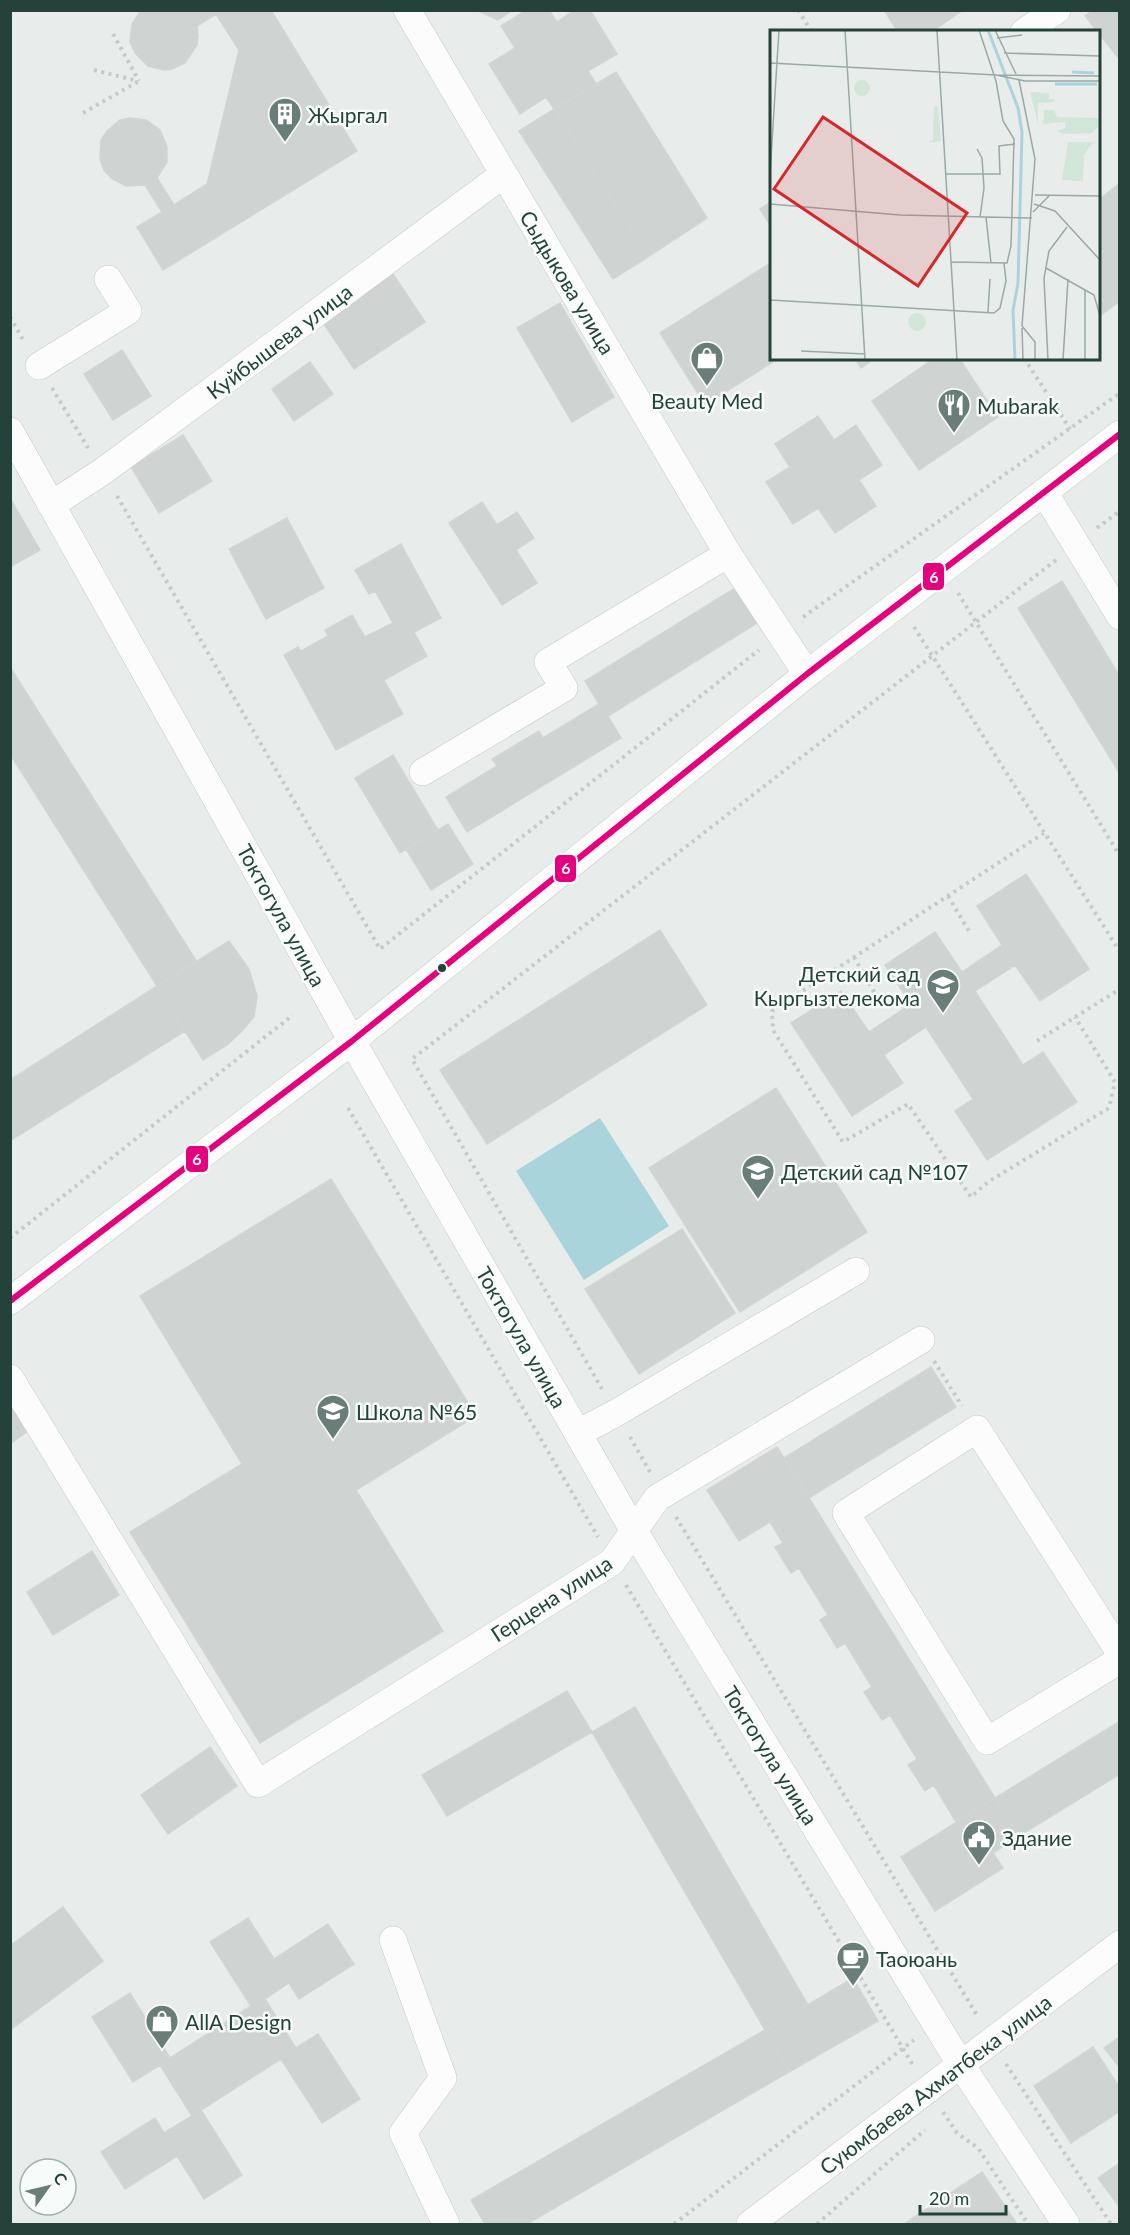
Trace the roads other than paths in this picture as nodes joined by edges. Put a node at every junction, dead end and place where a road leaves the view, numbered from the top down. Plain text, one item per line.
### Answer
1 (407, 10) edge
2 (1057, 10) edge
3 (1027, 30) edge
4 (504, 174) junction
5 (108, 279) dead end
6 (39, 366) road end
7 (10, 431) edge
8 (1119, 434) edge
9 (1044, 492) junction
10 (51, 505) junction
11 (728, 554) junction
12 (1119, 616) edge
13 (807, 674) junction
14 (423, 772) dead end
15 (352, 1041) junction
16 (856, 1271) dead end
17 (10, 1301) edge
18 (921, 1340) road end
19 (10, 1378) edge
20 (578, 1434) junction
21 (634, 1531) junction
22 (1119, 1653) edge
23 (1119, 1660) edge
24 (393, 1940) dead end
25 (1119, 1944) edge
26 (961, 2065) junction
27 (446, 2224) edge
28 (750, 2224) edge
29 (1066, 2224) edge

1 - 4 street, Сыдыкова улица
2 - 3 street
4 - 10 street, Куйбышева улица
4 - 11 street, Сыдыкова улица
5 - 6 street
7 - 10 street, Токтогула улица
8 - 9 street
9 - 12 street
9 - 13 street
10 - 15 street, Токтогула улица
11 - 13 street, Сыдыкова улица
11 - 14 street
13 - 15 street
15 - 17 street
15 - 20 street, Токтогула улица
16 - 20 street
18 - 21 street, Герцена улица
19 - 21 street, Герцена улица
20 - 21 street, Токтогула улица
21 - 26 street, Токтогула улица
22 - 23 street
24 - 27 street
25 - 26 street, Суюмбаева Ахматбека улица
26 - 28 street, Суюмбаева Ахматбека улица
26 - 29 street, Токтогула улица

